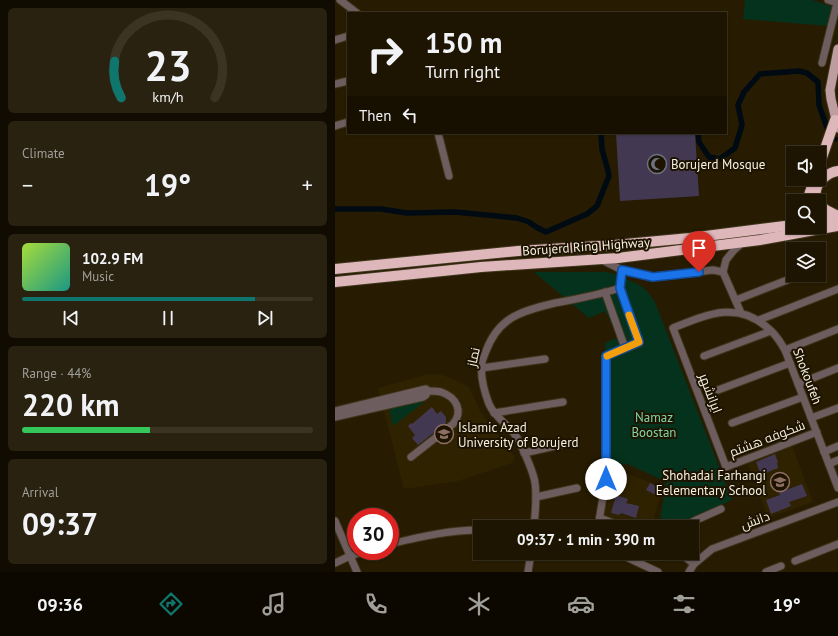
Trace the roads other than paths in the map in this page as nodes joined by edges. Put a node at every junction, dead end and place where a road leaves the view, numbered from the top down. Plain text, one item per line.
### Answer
1 (340, 0) edge
2 (828, 0) edge
3 (838, 3) edge
4 (356, 12) edge
5 (347, 36) edge
6 (335, 40) edge
7 (838, 49) edge
8 (821, 64) dead end
9 (347, 81) edge
10 (335, 84) edge
11 (347, 122) edge
12 (837, 124) edge
13 (335, 126) edge
14 (438, 134) edge
15 (826, 150) edge
16 (838, 171) edge
17 (449, 176) dead end
18 (815, 194) edge
19 (826, 210) edge
20 (838, 217) edge
21 (826, 223) edge
22 (786, 225) edge
23 (826, 225) edge
24 (838, 226) edge
25 (826, 228) edge
26 (786, 233) edge
27 (838, 235) edge
28 (742, 243) junction
29 (600, 259) junction
30 (335, 269) edge
31 (622, 270) junction
32 (723, 272) junction
33 (786, 281) edge
34 (335, 282) edge
35 (620, 288) junction
36 (838, 290) edge
37 (605, 292) junction
38 (736, 300) junction
39 (741, 312) junction
40 (759, 320) junction
41 (673, 328) joint
42 (838, 329) edge
43 (771, 330) junction
44 (625, 348) junction
45 (785, 350) junction
46 (703, 356) dead end
47 (545, 359) dead end
48 (790, 363) junction
49 (482, 368) junction
50 (838, 368) edge
51 (798, 384) junction
52 (718, 390) dead end
53 (428, 391) junction
54 (803, 397) junction
55 (563, 402) dead end
56 (838, 408) edge
57 (335, 411) edge
58 (494, 413) junction
59 (335, 417) edge
60 (811, 418) junction
61 (732, 424) dead end
62 (817, 432) junction
63 (573, 442) dead end
64 (838, 446) edge
65 (824, 452) junction
66 (524, 453) junction
67 (411, 457) dead end
68 (838, 460) edge
69 (829, 464) junction
70 (726, 467) joint
71 (835, 471) edge
72 (837, 484) edge
73 (577, 488) dead end
74 (536, 497) junction
75 (838, 502) edge
76 (721, 508) dead end
77 (600, 518) joint
78 (534, 520) edge
79 (605, 520) edge
80 (696, 520) edge
81 (335, 521) edge
82 (337, 530) edge
83 (473, 530) edge
84 (399, 542) edge
85 (838, 544) edge
86 (347, 550) edge
87 (347, 557) edge
88 (352, 560) edge
89 (530, 560) edge
90 (632, 560) edge
91 (689, 560) edge
92 (795, 561) dead end
93 (335, 563) edge
94 (694, 564) junction
95 (781, 566) dead end
96 (357, 572) edge
97 (528, 572) edge
98 (658, 572) edge
99 (689, 572) edge
100 (766, 572) edge

1 - 4 street
2 - 3 street
3 - 8 street
5 - 6 street
7 - 12 main road
9 - 10 street
11 - 13 street
12 - 15 highway
14 - 17 street
16 - 18 highway
19 - 20 highway
20 - 21 highway, Borujerd Ring Highway
22 - 30 highway, Borujerd Ring Highway
23 - 24 highway, Borujerd Ring Highway
25 - 27 highway
26 - 28 highway, Borujerd Ring Highway
28 - 29 highway, Borujerd Ring Highway
28 - 32 street
29 - 31 street
29 - 34 highway, Borujerd Ring Highway
31 - 32 street
31 - 35 street
32 - 38 street
33 - 38 street
35 - 37 street, نماز
35 - 44 street
36 - 40 street
37 - 44 street
37 - 49 street, نماز
38 - 39 street
39 - 40 street, Shokoufeh
39 - 41 street, Shokoufeh
40 - 43 street, Shokoufeh
41 - 70 street, ایرانشهر
42 - 45 street
43 - 45 street, Shokoufeh
43 - 46 street
44 - 77 street
45 - 48 street, Shokoufeh
47 - 49 street
48 - 51 street, Shokoufeh
48 - 52 street
49 - 58 street, نماز
50 - 51 street
51 - 54 street, Shokoufeh
53 - 57 street
53 - 59 street
53 - 67 street
54 - 60 street, Shokoufeh
54 - 61 street
55 - 58 street
56 - 60 street
58 - 66 street, نماز
60 - 62 street, Shokoufeh
62 - 65 street, Shokoufeh
62 - 70 street, شکوفه هشتم
63 - 66 street
64 - 65 street
65 - 69 street, Shokoufeh
66 - 74 street, نماز
68 - 69 street
69 - 71 street, Shokoufeh
71 - 72 street, Shokoufeh
73 - 74 street
74 - 78 street, نماز
75 - 94 street, دانش
76 - 80 street
77 - 79 street
81 - 82 street
82 - 86 street
83 - 84 street
85 - 92 street
87 - 93 street
88 - 96 street
89 - 97 street
90 - 98 street
91 - 94 street
94 - 99 street, دانش
95 - 100 street

